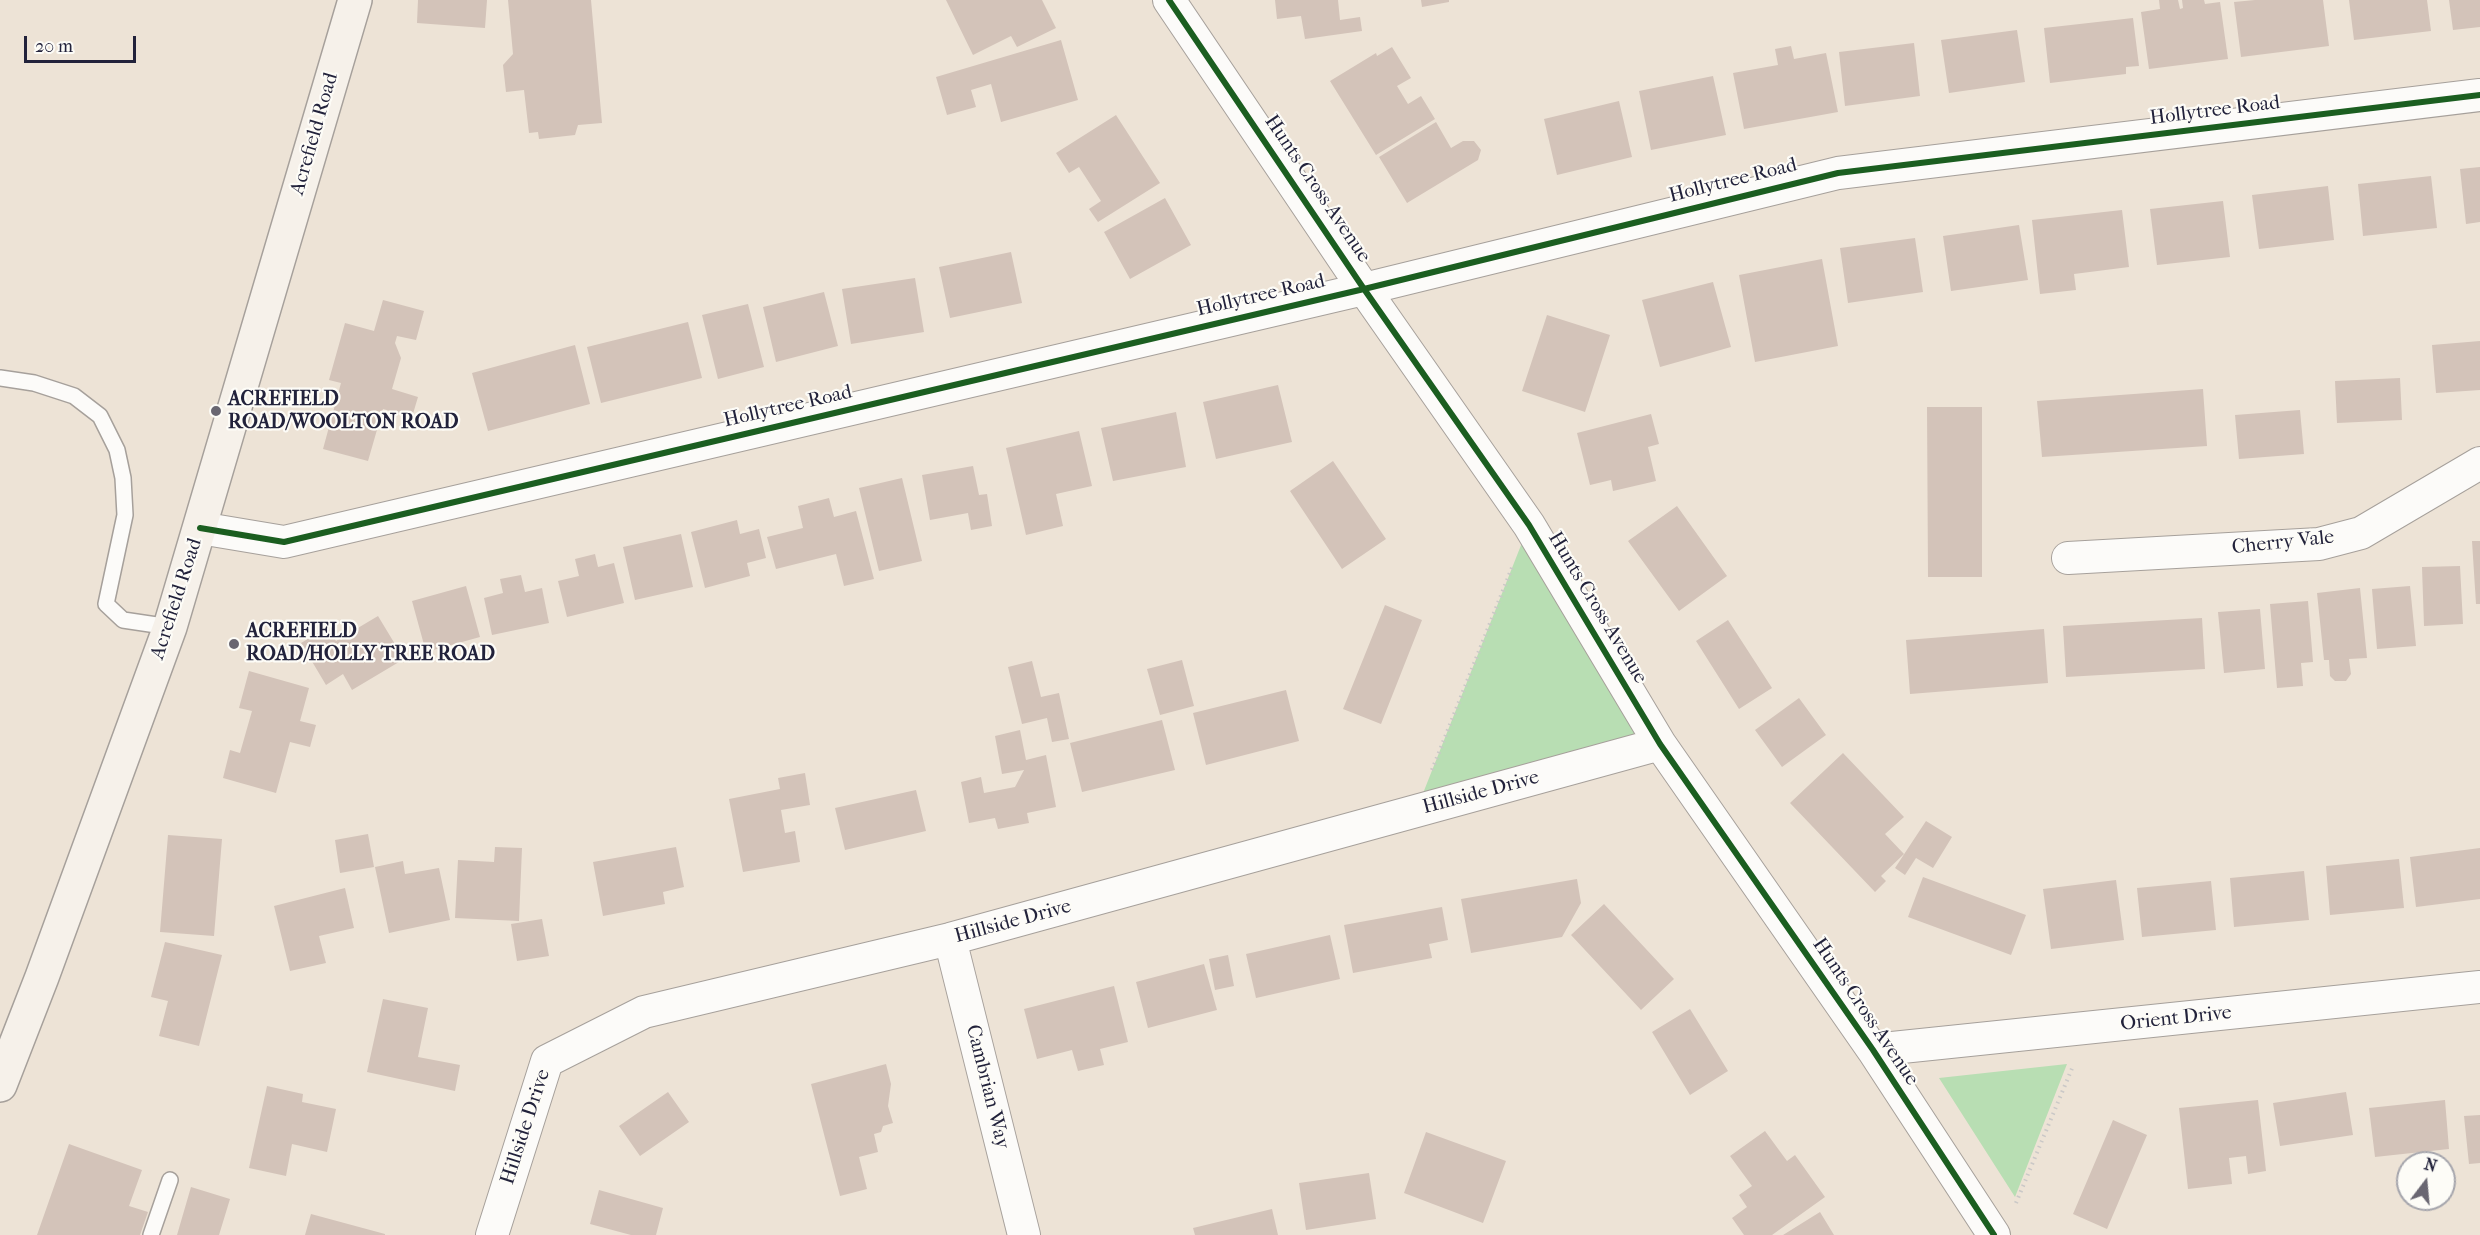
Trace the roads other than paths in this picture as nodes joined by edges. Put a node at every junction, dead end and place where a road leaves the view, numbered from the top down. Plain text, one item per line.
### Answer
1 (355, 0) edge
2 (1169, 0) edge
3 (2480, 95) edge
4 (1364, 289) junction
5 (0, 378) edge
6 (2480, 463) edge
7 (200, 528) junction
8 (2068, 558) dead end
9 (170, 627) junction
10 (1660, 744) junction
11 (950, 939) junction
12 (2480, 987) edge
13 (1873, 1050) junction
14 (0, 1085) edge
15 (171, 1180) dead end
16 (1991, 1231) edge
17 (151, 1235) edge
18 (492, 1235) edge
19 (1024, 1235) edge

1 - 7 main road, Acrefield Road
2 - 4 street, Hunts Cross Avenue
3 - 4 street, Hollytree Road
4 - 7 street, Hollytree Road
4 - 10 street, Hunts Cross Avenue
5 - 9 lane
6 - 8 street, Cherry Vale
7 - 9 main road, Acrefield Road
9 - 14 main road, Acrefield Road
10 - 11 street, Hillside Drive
10 - 13 street, Hunts Cross Avenue
11 - 18 street, Hillside Drive
11 - 19 street, Cambrian Way
12 - 13 street, Orient Drive
13 - 16 street, Hunts Cross Avenue
15 - 17 lane

